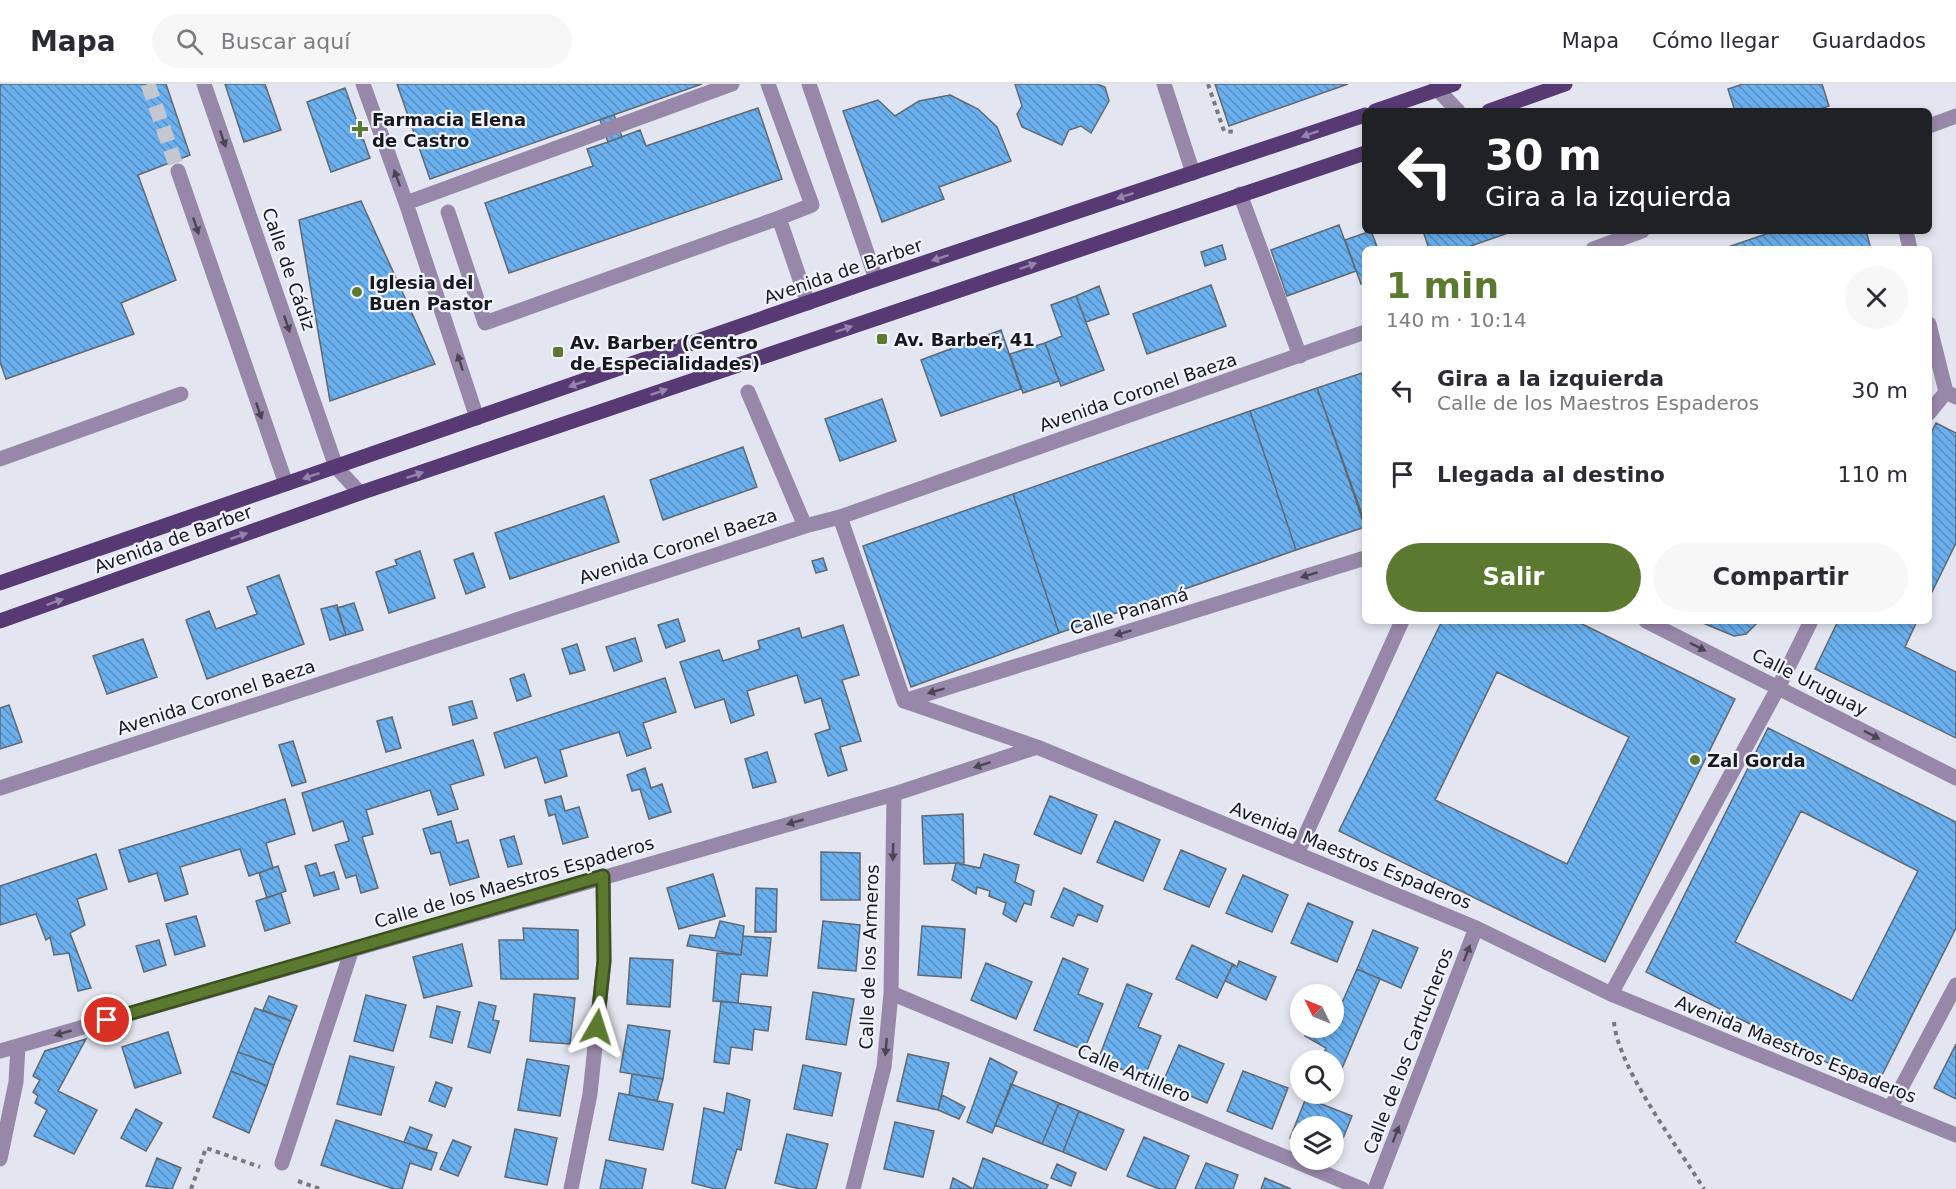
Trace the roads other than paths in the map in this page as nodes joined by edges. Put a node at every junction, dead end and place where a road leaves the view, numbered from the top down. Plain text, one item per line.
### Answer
1 (204, 84) edge
2 (363, 84) edge
3 (732, 84) edge
4 (768, 84) edge
5 (809, 84) edge
6 (1164, 84) edge
7 (1454, 84) edge
8 (1565, 84) edge
9 (1437, 87) edge
10 (1384, 108) edge
11 (1455, 108) edge
12 (1497, 108) edge
13 (1362, 116) edge
14 (1956, 116) edge
15 (1932, 125) edge
16 (1362, 154) edge
17 (178, 171) tunnel mouth
18 (1193, 173) junction
19 (1240, 194) junction
20 (406, 203) junction
21 (448, 212) dead end
22 (779, 218) junction
23 (1634, 234) edge
24 (1601, 246) edge
25 (876, 279) junction
26 (808, 303) junction
27 (1362, 333) edge
28 (1932, 334) edge
29 (1300, 356) junction
30 (748, 392) dead end
31 (181, 394) dead end
32 (1951, 395) edge
33 (1932, 396) edge
34 (1932, 411) edge
35 (477, 418) junction
36 (0, 459) edge
37 (336, 467) junction
38 (286, 484) junction
39 (360, 494) junction
40 (840, 517) junction
41 (805, 526) junction
42 (1362, 559) edge
43 (0, 583) edge
44 (0, 621) edge
45 (1400, 624) edge
46 (1652, 624) edge
47 (1810, 624) edge
48 (1778, 688) junction
49 (904, 700) junction
50 (1037, 747) junction
51 (1956, 778) edge
52 (0, 789) edge
53 (894, 794) junction
54 (1297, 854) junction
55 (603, 876) junction
56 (1476, 928) junction
57 (352, 949) junction
58 (1956, 985) edge
59 (891, 993) junction
60 (1611, 994) junction
61 (18, 1046) junction
62 (0, 1051) edge
63 (1891, 1107) junction
64 (1956, 1136) edge
65 (0, 1159) edge
66 (282, 1163) dead end
67 (571, 1189) edge
68 (853, 1189) edge
69 (1362, 1189) edge
70 (1375, 1189) edge

1 -> 37 street, Calle de Cádiz
20 -> 2 street
3 - 20 street
4 - 22 street
5 - 25 street
6 - 18 street
7 - 9 main road
8 - 12 main road
9 - 10 main road
9 - 11 street
13 -> 18 main road, Avenida de Barber
14 - 15 street
16 - 19 main road, Avenida de Barber
17 -> 38 street
18 -> 25 main road, Avenida de Barber
19 - 29 street
39 -> 19 main road, Avenida de Barber
35 -> 20 street
21 - 22 street
22 - 26 street
23 - 24 street
25 - 26 main road, Avenida de Barber
26 -> 35 main road, Avenida de Barber
27 - 29 street, Avenida Coronel Baeza
28 - 32 street
29 - 40 street, Avenida Coronel Baeza
30 - 41 street
31 - 36 street
32 - 33 street
32 - 34 street
35 - 37 main road, Avenida de Barber
37 -> 38 main road, Avenida de Barber
37 - 39 street
38 - 43 main road, Avenida de Barber
44 -> 39 main road, Avenida de Barber
40 - 41 street, Avenida Coronel Baeza
40 - 49 street
41 - 52 street, Avenida Coronel Baeza
42 -> 49 street, Calle Panamá
45 - 54 street
46 -> 48 street, Calle Uruguay
47 - 48 street
48 -> 51 street, Calle Uruguay
48 - 60 street
49 - 50 street, Avenida Maestros Espaderos
50 -> 53 street, Calle de los Maestros Espaderos
50 - 54 street, Avenida Maestros Espaderos
53 -> 55 street, Calle de los Maestros Espaderos
53 -> 59 street, Calle de los Armeros
54 - 56 street, Avenida Maestros Espaderos
55 - 57 street, Calle de los Maestros Espaderos
55 - 67 street
56 - 60 street, Avenida Maestros Espaderos
70 -> 56 street, Calle de los Cartucheros
57 -> 61 street, Calle de los Maestros Espaderos
57 - 66 street
58 - 63 street
59 -> 68 street, Calle de los Armeros
59 - 69 street, Calle Artillero
60 - 63 street, Avenida Maestros Espaderos
61 - 62 street, Calle de los Maestros Espaderos
61 - 65 street
63 - 64 street, Avenida Maestros Espaderos

